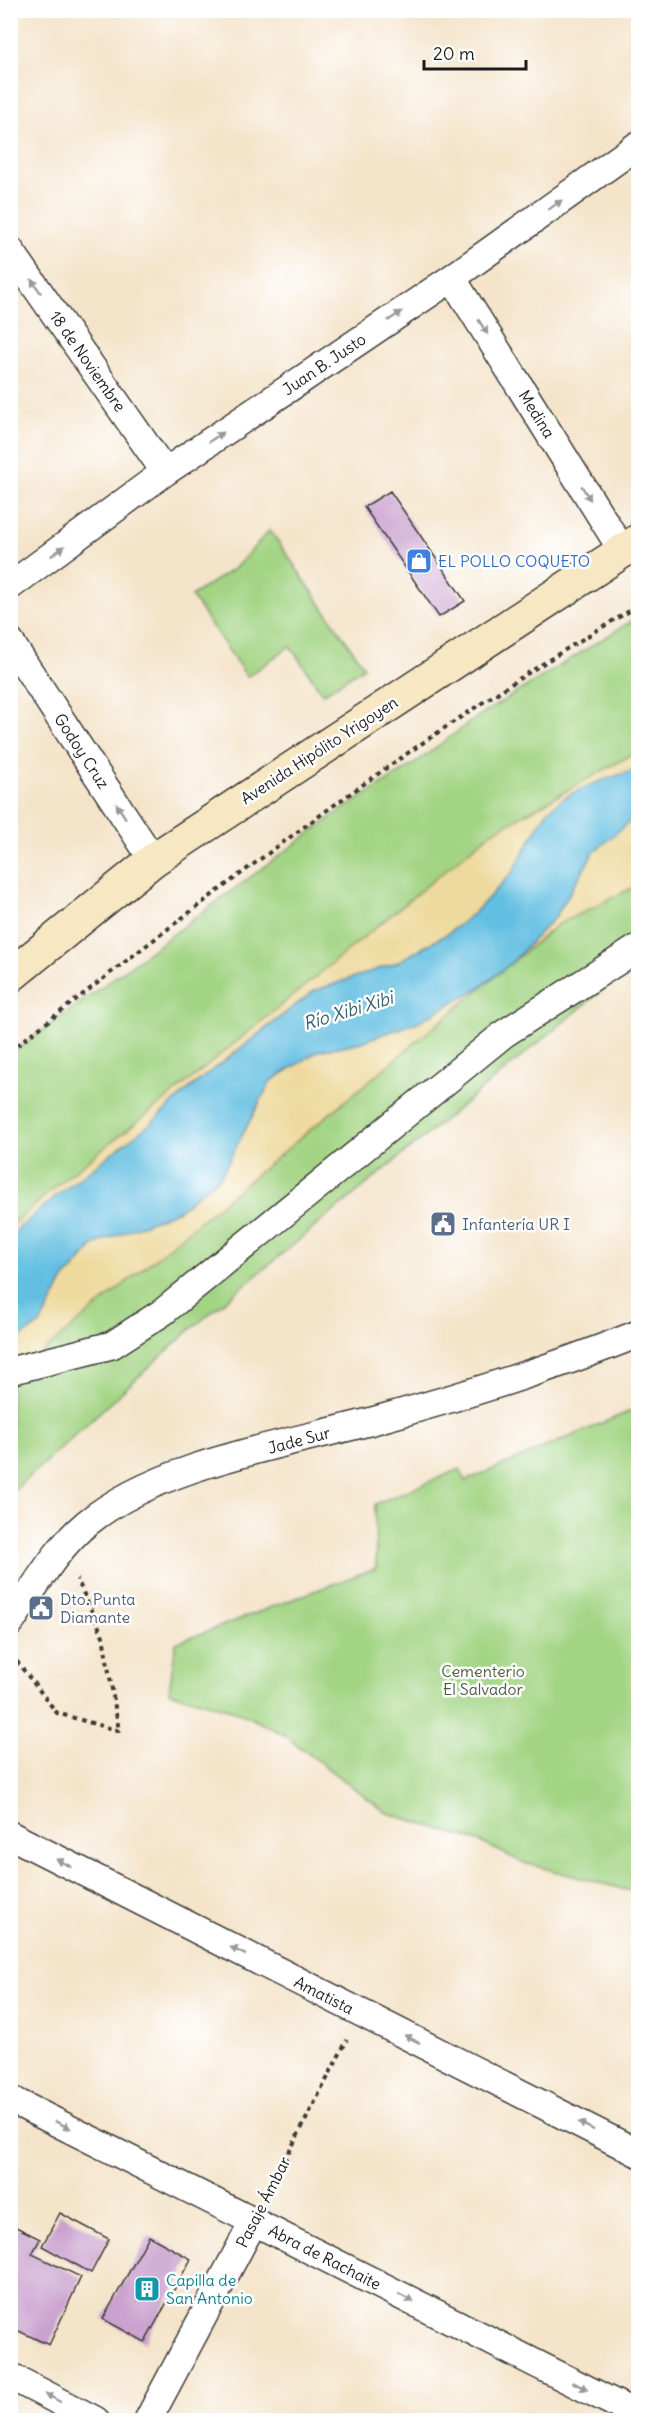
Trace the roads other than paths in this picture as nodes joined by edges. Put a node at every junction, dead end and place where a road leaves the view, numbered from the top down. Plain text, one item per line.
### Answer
1 (639, 145) edge
2 (10, 249) edge
3 (452, 278) junction
4 (165, 472) junction
5 (630, 545) edge
6 (10, 586) edge
7 (10, 642) edge
8 (153, 860) junction
9 (639, 948) edge
10 (10, 976) edge
11 (639, 1334) edge
12 (10, 1371) edge
13 (10, 1623) edge
14 (10, 1835) edge
15 (10, 2099) edge
16 (639, 2153) edge
17 (254, 2221) junction
18 (10, 2376) edge
19 (639, 2415) edge
20 (95, 2421) edge
21 (148, 2421) edge

3 -> 1 street, Juan B. Justo
4 -> 2 street, 18 de Noviembre
4 -> 3 street, Juan B. Justo
3 -> 5 street, Medina
6 -> 4 street, Juan B. Justo
5 - 8 main road, Avenida Hipólito Yrigoyen
8 -> 7 street, Godoy Cruz
8 - 10 main road, Avenida Hipólito Yrigoyen
9 - 12 street
11 - 13 street, Jade Sur
16 -> 14 street, Amatista
15 -> 17 street, Abra de Rachaite
17 -> 19 street, Abra de Rachaite
17 - 21 street, Pasaje Ámbar
20 -> 18 street

